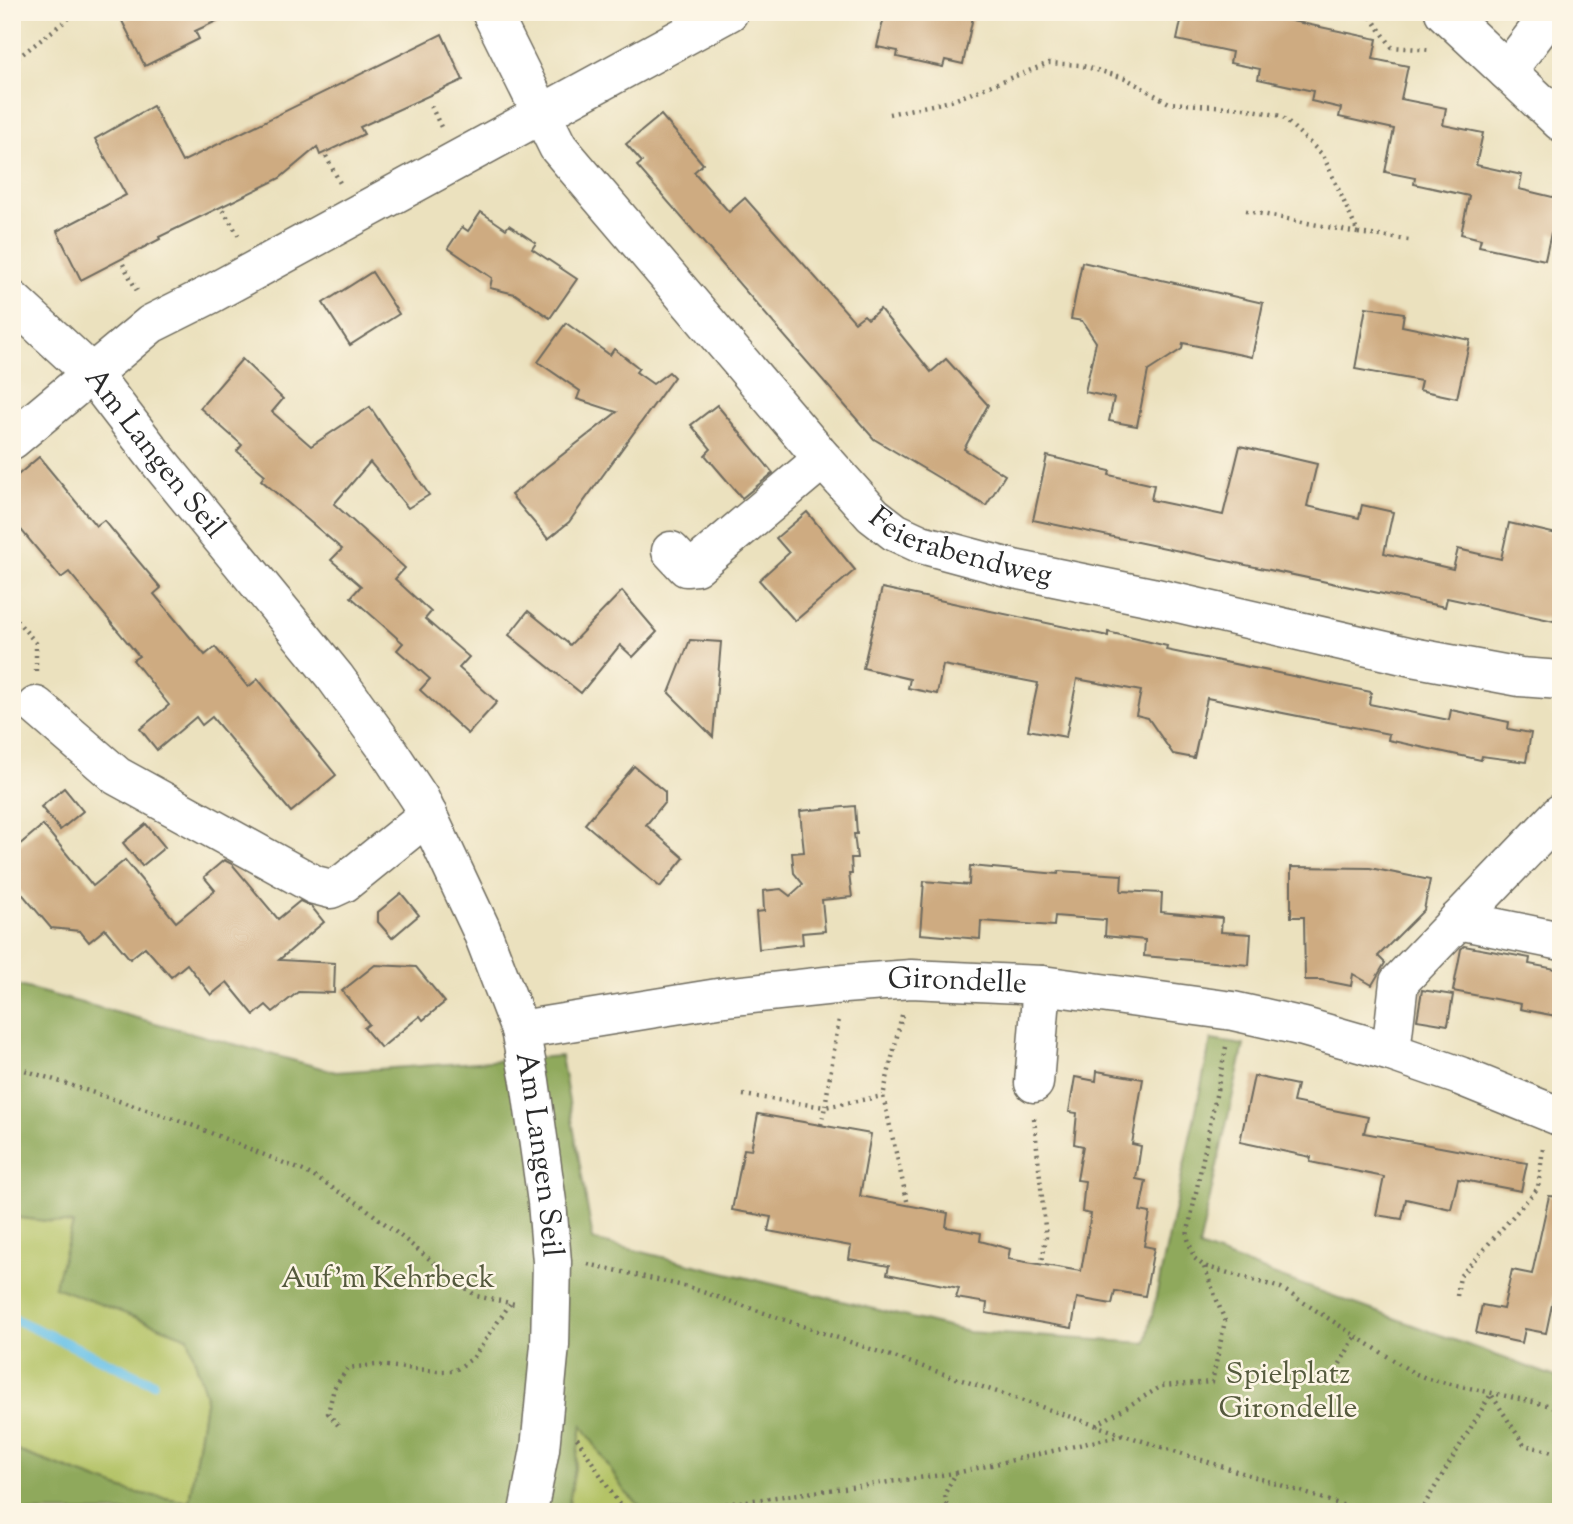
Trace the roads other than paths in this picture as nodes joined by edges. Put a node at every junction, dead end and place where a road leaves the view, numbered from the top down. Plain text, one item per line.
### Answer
1 (491, 12) edge
2 (729, 12) edge
3 (1444, 12) edge
4 (1552, 12) edge
5 (1507, 71) junction
6 (540, 114) junction
7 (1561, 122) edge
8 (12, 300) edge
9 (91, 373) junction
10 (12, 440) edge
11 (824, 459) junction
12 (671, 551) dead end
13 (1561, 680) edge
14 (36, 706) road end
15 (1561, 814) edge
16 (428, 815) junction
17 (1458, 920) junction
18 (1561, 941) edge
19 (1042, 985) junction
20 (520, 1030) junction
21 (1391, 1052) junction
22 (1034, 1083) road end
23 (1555, 1114) edge
24 (528, 1512) edge

1 - 6 street
2 - 6 street, Am Langen Seil
3 - 5 street
4 - 5 street
5 - 7 street
6 - 9 street, Am Langen Seil
6 - 11 street, Feierabendweg
8 - 9 street
9 - 10 street
9 - 16 street, Am Langen Seil
11 - 12 street
11 - 13 street, Feierabendweg
14 - 16 street
15 - 17 street
16 - 20 street, Am Langen Seil
17 - 18 street
17 - 21 street
19 - 20 street, Girondelle
19 - 21 street, Girondelle
19 - 22 street
20 - 24 street, Am Langen Seil
21 - 23 street, Girondelle

